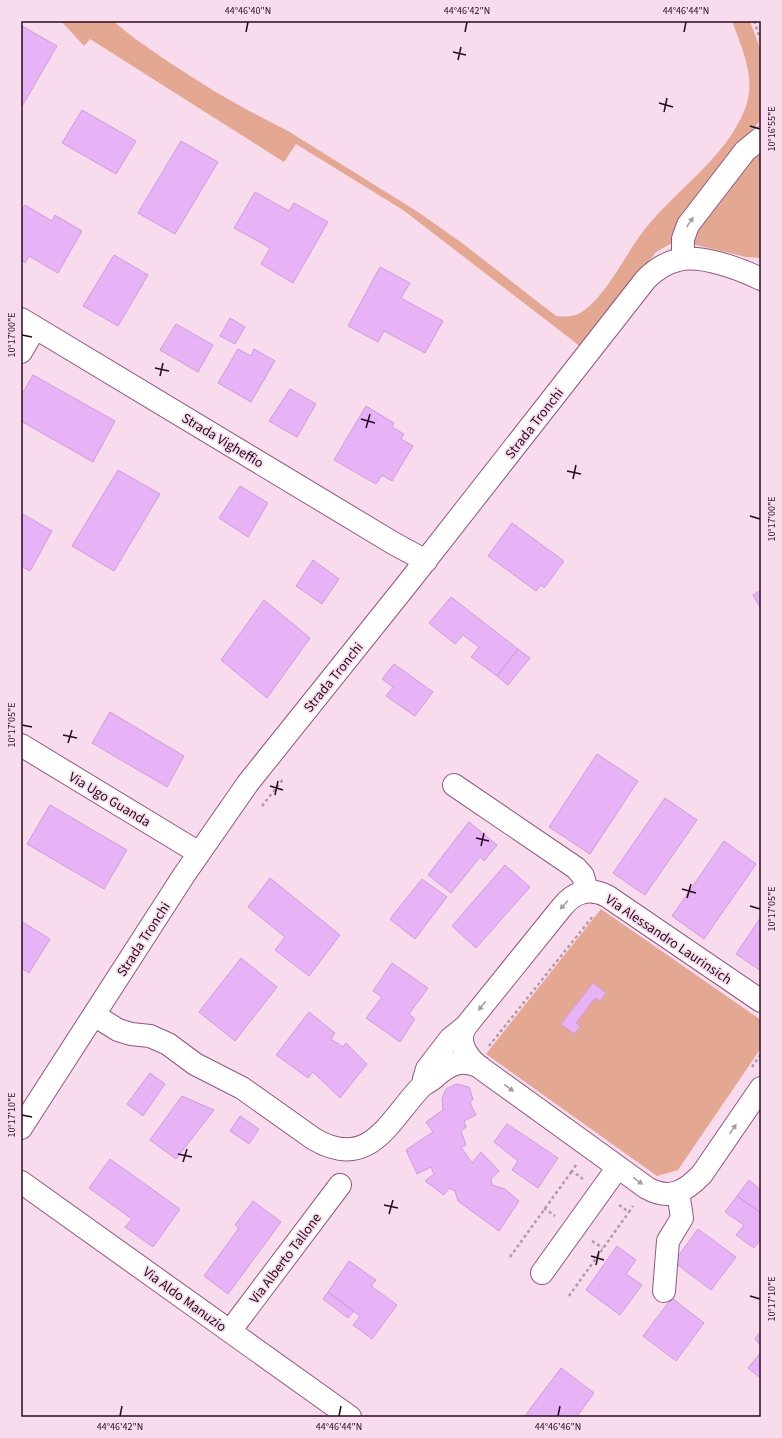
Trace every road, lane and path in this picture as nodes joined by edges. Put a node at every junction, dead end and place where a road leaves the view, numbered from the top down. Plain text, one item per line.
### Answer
1 (754, 21) edge
2 (761, 41) edge
3 (761, 138) edge
4 (683, 259) junction
5 (761, 265) edge
6 (740, 269) junction
7 (761, 279) edge
8 (28, 323) edge
9 (21, 352) edge
10 (426, 561) junction
11 (21, 746) edge
12 (284, 778) dead end
13 (454, 785) dead end
14 (260, 808) dead end
15 (199, 853) junction
16 (587, 891) junction
17 (596, 912) dead end
18 (761, 1001) edge
19 (94, 1015) junction
20 (466, 1026) junction
21 (761, 1054) edge
22 (484, 1058) junction
23 (755, 1080) edge
24 (420, 1087) junction
25 (21, 1128) edge
26 (618, 1167) junction
27 (572, 1171) dead end
28 (21, 1182) edge
29 (340, 1185) dead end
30 (678, 1192) junction
31 (544, 1208) junction
32 (629, 1212) dead end
33 (559, 1218) dead end
34 (588, 1238) dead end
35 (603, 1248) junction
36 (510, 1257) dead end
37 (542, 1273) dead end
38 (664, 1291) dead end
39 (569, 1296) dead end
40 (230, 1331) junction
41 (350, 1417) edge

1 - 2 path
4 -> 3 street
4 - 6 street, Strada Tronchi
4 - 10 street, Strada Tronchi
5 - 6 street, Strada Tronchi
6 - 7 street, Strada Tronchi
8 - 9 street
8 - 10 street, Strada Vigheffio
10 - 15 street, Strada Tronchi
11 - 15 street, Via Ugo Guanda
12 - 14 path
13 - 16 street
15 - 19 street, Strada Tronchi
16 - 18 street, Via Alessandro Laurinsich
16 -> 20 street, Via Alessandro Laurinsich
17 - 22 path
19 - 24 street, Via Alessandro Laurinsich
19 - 25 street, Strada Tronchi
20 - 22 street, Via Alessandro Laurinsich
20 - 24 street, Via Alessandro Laurinsich
21 - 23 path
22 - 24 street, Via Alessandro Laurinsich
22 -> 26 street, Via Alessandro Laurinsich
30 -> 23 street, Via Alessandro Laurinsich
26 -> 30 street, Via Alessandro Laurinsich
26 - 37 street
27 - 31 path
28 - 40 street, Via Aldo Manuzio
29 - 40 street, Via Alberto Tallone
30 - 38 street
31 - 33 path
31 - 36 path
32 - 35 path
34 - 35 path
35 - 39 path
40 - 41 street, Via Aldo Manuzio

